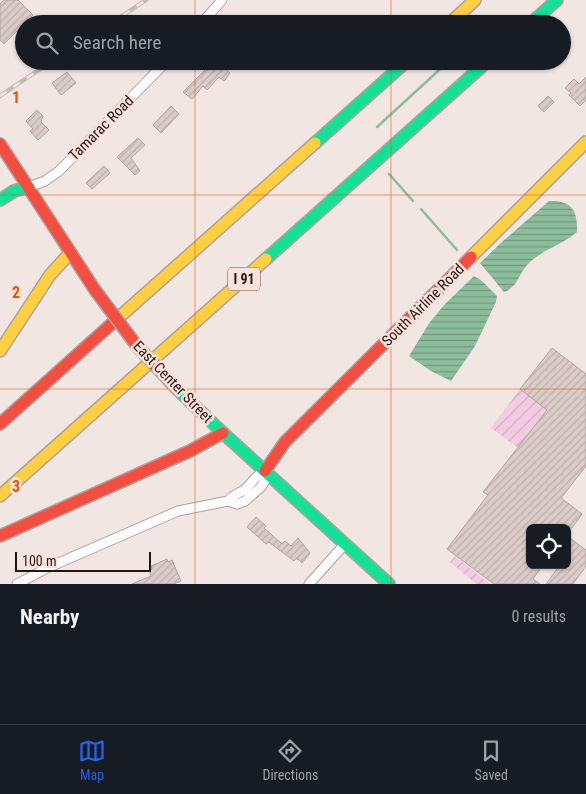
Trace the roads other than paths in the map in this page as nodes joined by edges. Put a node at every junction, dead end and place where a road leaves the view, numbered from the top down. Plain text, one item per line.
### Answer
1 (222, 0) edge
2 (476, 0) edge
3 (556, 0) edge
4 (209, 15) edge
5 (459, 15) edge
6 (540, 15) edge
7 (158, 70) edge
8 (397, 70) edge
9 (478, 70) edge
10 (586, 142) edge
11 (0, 144) edge
12 (29, 187) junction
13 (0, 200) edge
14 (70, 253) junction
15 (0, 351) edge
16 (0, 424) edge
17 (222, 433) junction
18 (265, 471) junction
19 (0, 496) edge
20 (0, 536) edge
21 (345, 544) junction
22 (17, 584) edge
23 (309, 584) edge
24 (389, 584) edge

1 - 4 street
2 - 5 main road
3 - 6 main road
7 - 12 street, Tamarac Road
8 - 16 main road
9 - 19 main road, I 91
10 - 18 main road, South Airline Road
11 - 12 main road, East Center Street
12 - 13 main road
12 - 14 main road, East Center Street
14 - 15 main road
14 - 17 main road, East Center Street, bridge
17 - 18 main road, East Center Street
17 - 20 main road
18 - 21 main road, East Center Street
18 - 22 street
21 - 23 street
21 - 24 main road, East Center Street

